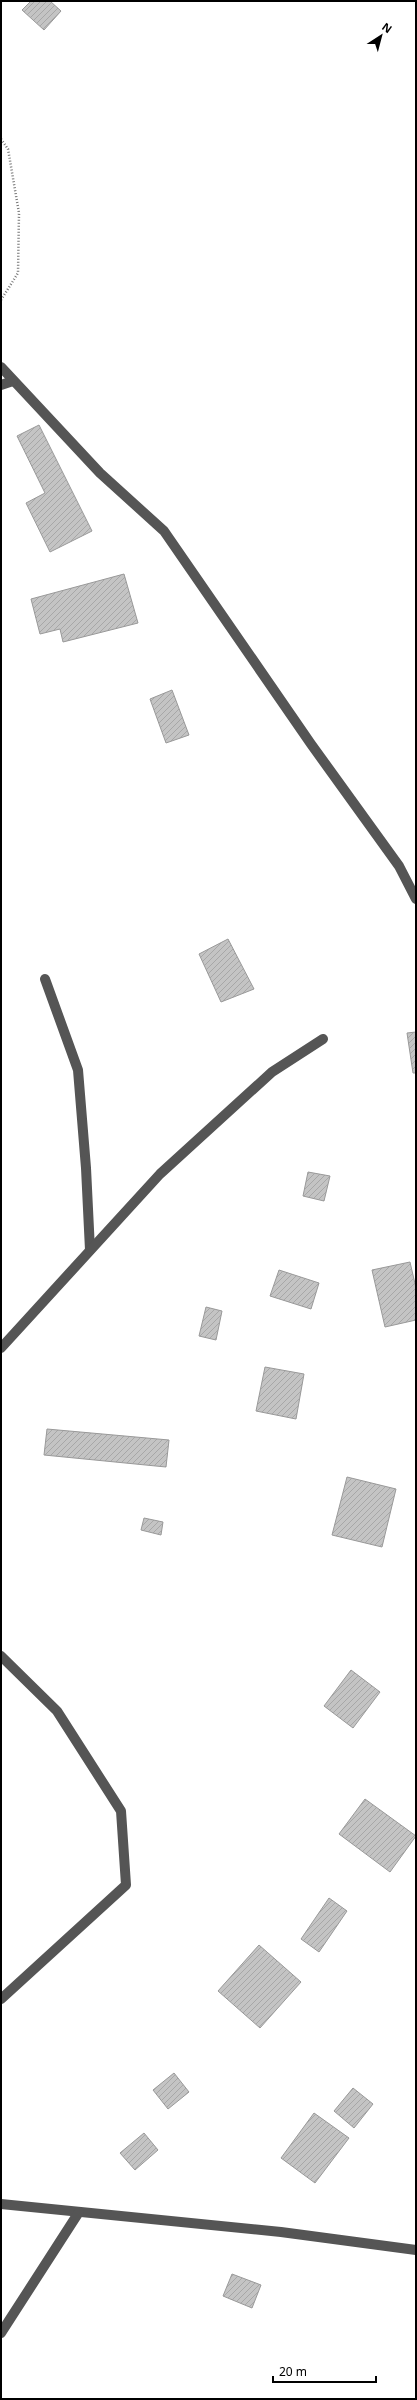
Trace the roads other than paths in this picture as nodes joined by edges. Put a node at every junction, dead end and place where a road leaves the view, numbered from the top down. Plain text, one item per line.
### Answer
1 (1, 367) edge
2 (13, 381) junction
3 (1, 385) edge
4 (416, 899) edge
5 (45, 979) dead end
6 (323, 1040) dead end
7 (90, 1250) junction
8 (1, 1348) edge
9 (1, 1656) edge
10 (1, 1999) edge
11 (1, 2204) edge
12 (79, 2212) junction
13 (416, 2250) edge
14 (1, 2333) edge

1 - 2 street
2 - 3 street
2 - 4 street
5 - 7 street
6 - 7 street
7 - 8 street
9 - 10 street
11 - 12 street
12 - 13 street
12 - 14 street

